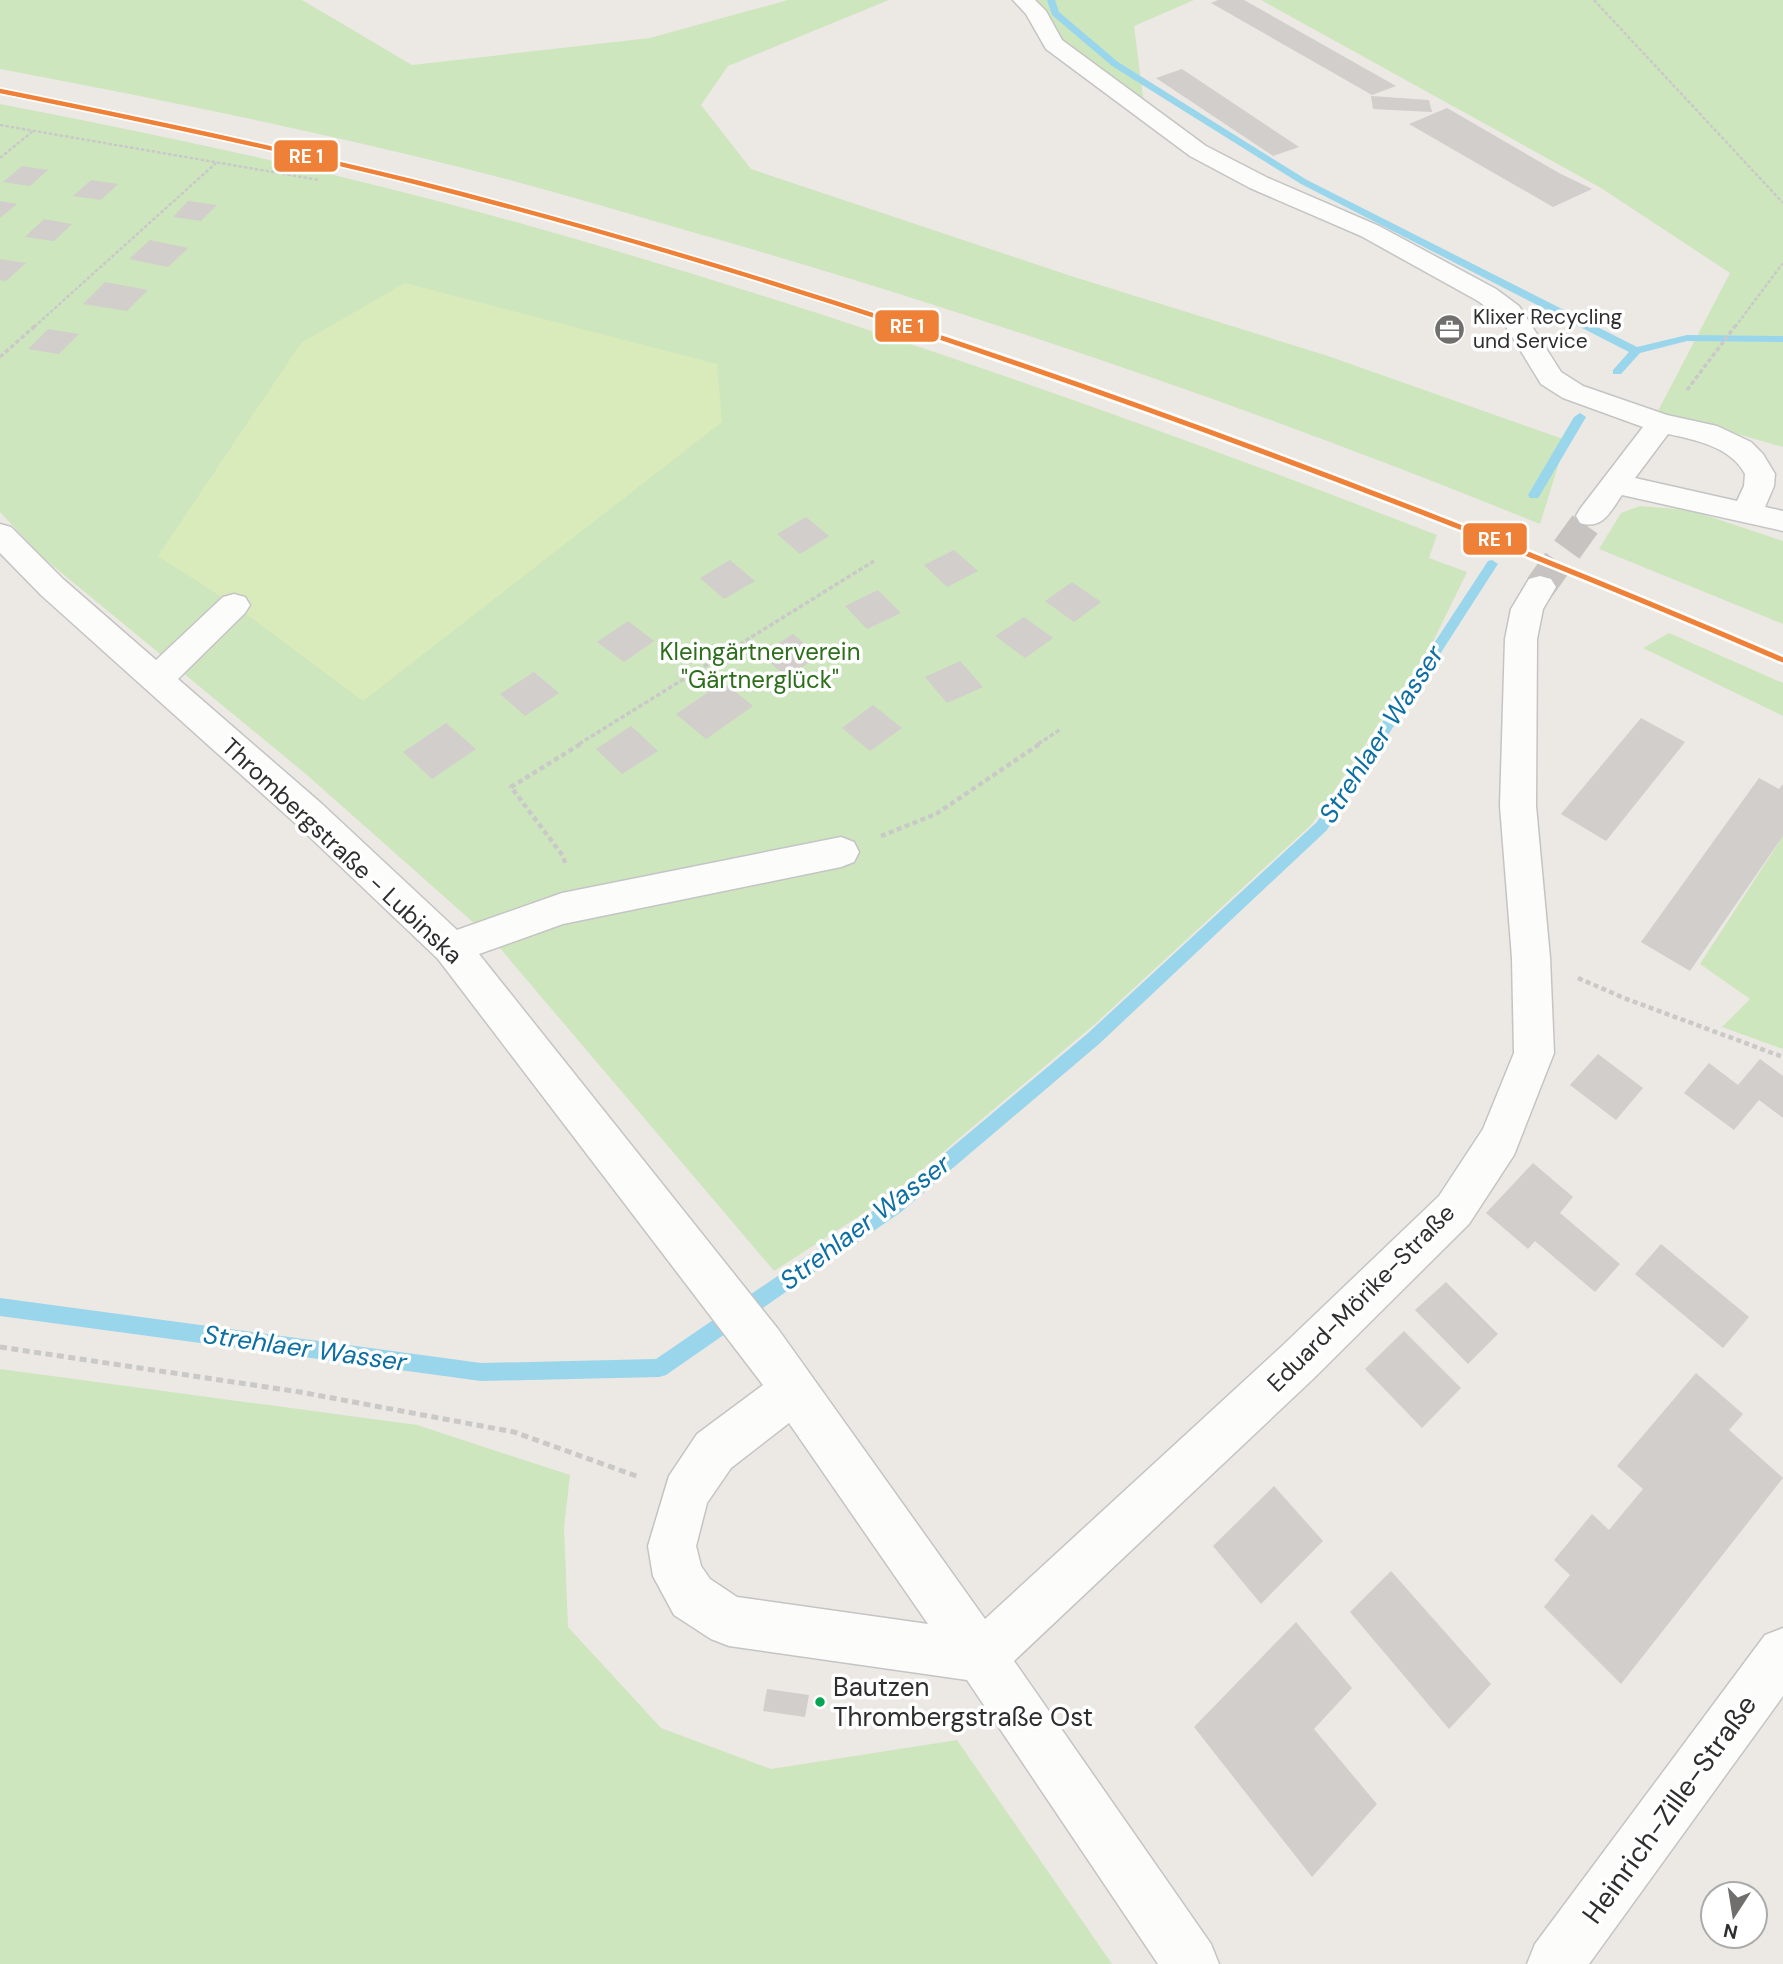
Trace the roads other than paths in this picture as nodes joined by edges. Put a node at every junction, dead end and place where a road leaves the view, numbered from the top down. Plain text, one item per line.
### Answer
1 (1023, 0) edge
2 (1661, 423) junction
3 (1615, 484) junction
4 (1747, 513) junction
5 (1591, 516) tunnel mouth
6 (1783, 521) edge
7 (0, 534) edge
8 (1540, 587) tunnel mouth
9 (234, 606) dead end
10 (156, 680) junction
11 (841, 852) road end
12 (451, 948) junction
13 (794, 1390) junction
14 (1783, 1653) edge
15 (981, 1657) junction
16 (1191, 1964) edge
17 (1555, 1964) edge

1 - 2 street
2 - 3 street
2 - 4 street
3 - 4 street
3 - 5 street
4 - 6 street
7 - 10 street, Thrombergstraße - Lubinska
8 - 15 street, Eduard-Mörike-Straße
9 - 10 street
10 - 12 street, Thrombergstraße - Lubinska
11 - 12 street
12 - 13 street, Thrombergstraße - Lubinska
13 - 15 street
13 - 15 street
14 - 17 street, Heinrich-Zille-Straße
15 - 16 street

